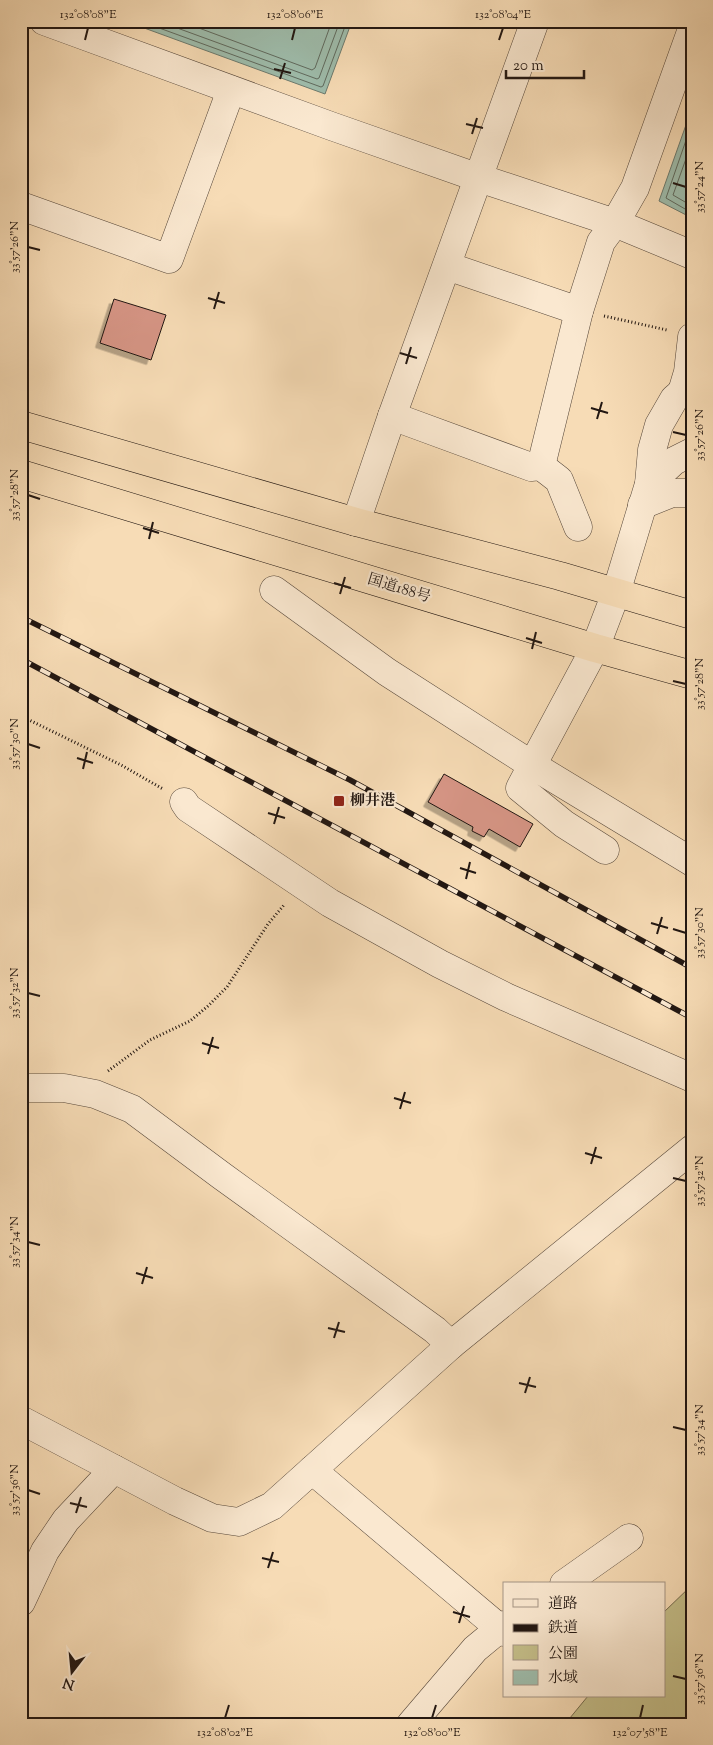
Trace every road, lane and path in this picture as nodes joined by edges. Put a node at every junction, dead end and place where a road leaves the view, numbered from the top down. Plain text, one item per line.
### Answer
1 (44, 21) edge
2 (535, 21) edge
3 (692, 29) edge
4 (231, 90) junction
5 (479, 178) junction
6 (21, 206) edge
7 (615, 223) junction
8 (692, 255) edge
9 (447, 266) junction
10 (579, 311) junction
11 (682, 334) edge
12 (687, 390) edge
13 (392, 416) junction
14 (21, 425) edge
15 (692, 452) edge
16 (541, 466) junction
17 (21, 474) edge
18 (692, 493) edge
19 (646, 495) junction
20 (356, 522) junction
21 (578, 526) dead end
22 (274, 590) dead end
23 (616, 593) junction
24 (692, 615) edge
25 (595, 648) junction
26 (692, 675) edge
27 (21, 716) edge
28 (532, 765) junction
29 (184, 802) joint
30 (604, 850) dead end
31 (692, 862) edge
32 (302, 884) junction
33 (692, 1078) edge
34 (21, 1088) edge
35 (95, 1094) junction
36 (692, 1149) edge
37 (451, 1345) junction
38 (21, 1420) edge
39 (114, 1469) junction
40 (312, 1470) junction
41 (629, 1538) dead end
42 (567, 1582) edge
43 (21, 1602) edge
44 (503, 1629) edge
45 (411, 1724) edge

1 - 4 street
2 - 5 street
3 - 7 street
4 - 5 street
4 - 6 street
5 - 7 street
5 - 9 street
7 - 8 street
7 - 10 street
9 - 10 street
9 - 13 street
10 - 11 path
10 - 16 street
11 - 12 street
12 - 19 street
13 - 16 street
13 - 20 street
14 - 20 highway
15 - 19 street
16 - 21 street
17 - 25 highway, 国道188号
18 - 19 street
19 - 23 street
20 - 23 highway
22 - 28 street
23 - 24 highway
23 - 25 street
25 - 26 highway, 国道188号
25 - 28 street
27 - 29 path
28 - 30 street
28 - 31 street
29 - 32 street
32 - 33 street
32 - 35 path
34 - 35 street
35 - 37 street
36 - 37 street
37 - 40 street
38 - 39 street
39 - 40 street
39 - 43 street
40 - 44 street
41 - 42 street
44 - 45 street

